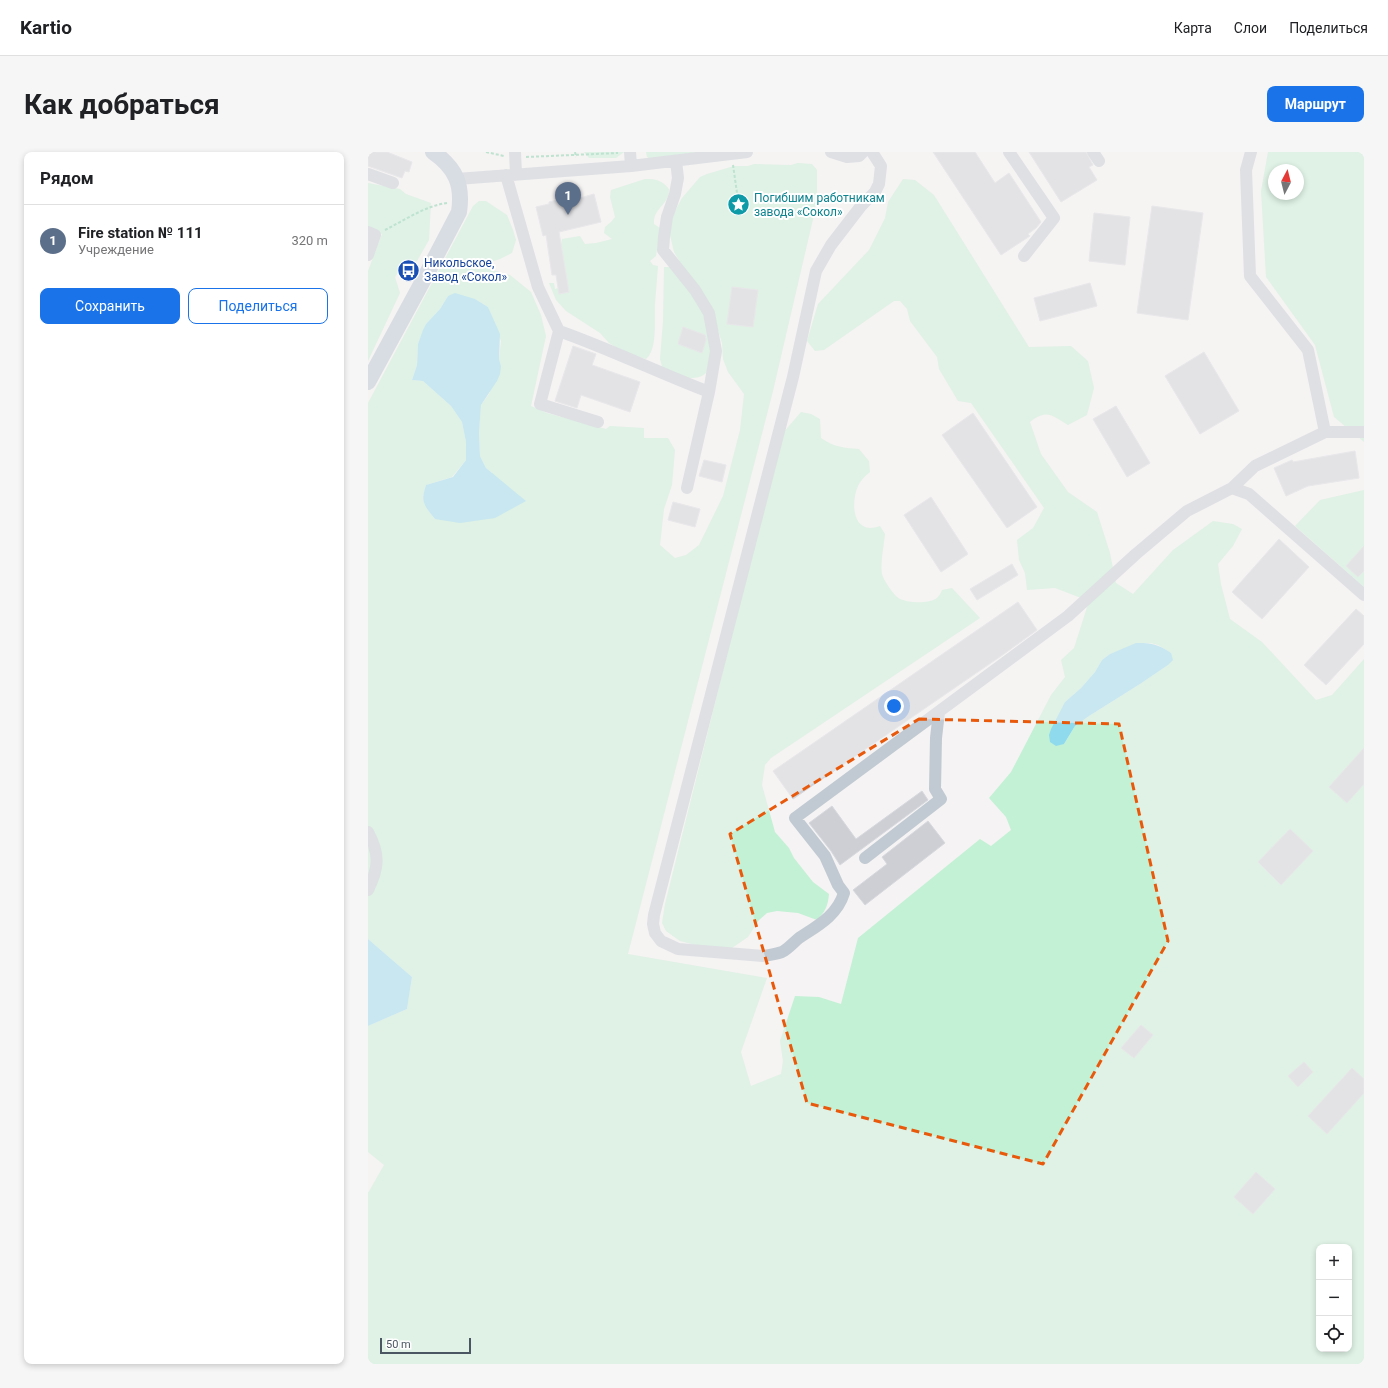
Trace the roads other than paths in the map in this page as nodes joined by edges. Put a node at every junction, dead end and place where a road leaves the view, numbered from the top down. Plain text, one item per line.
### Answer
1 (434, 152) edge
2 (630, 152) edge
3 (747, 152) edge
4 (831, 152) edge
5 (863, 152) edge
6 (872, 152) edge
7 (1009, 152) edge
8 (1251, 152) edge
9 (709, 154) edge
10 (515, 155) edge
11 (676, 161) junction
12 (631, 166) junction
13 (368, 174) edge
14 (511, 175) junction
15 (457, 179) junction
16 (393, 183) dead end
17 (372, 233) edge
18 (368, 255) edge
19 (1024, 256) dead end
20 (560, 331) junction
21 (368, 382) edge
22 (709, 392) junction
23 (598, 422) dead end
24 (1325, 432) junction
25 (1364, 432) edge
26 (687, 488) dead end
27 (1232, 488) junction
28 (1364, 595) edge
29 (939, 712) junction
30 (368, 832) edge
31 (865, 858) dead end
32 (368, 890) edge

1 - 15 main road
2 - 12 street
3 - 9 street
4 - 5 street
6 - 29 street
7 - 19 street
8 - 24 street
9 - 11 street
10 - 14 street
11 - 12 street
11 - 22 street
12 - 14 street
13 - 16 street
14 - 15 street
14 - 20 street
15 - 21 main road
17 - 18 street
20 - 22 street
20 - 23 street
22 - 26 street
24 - 25 street
24 - 27 street
27 - 28 street
27 - 29 street
29 - 31 street
30 - 32 street

